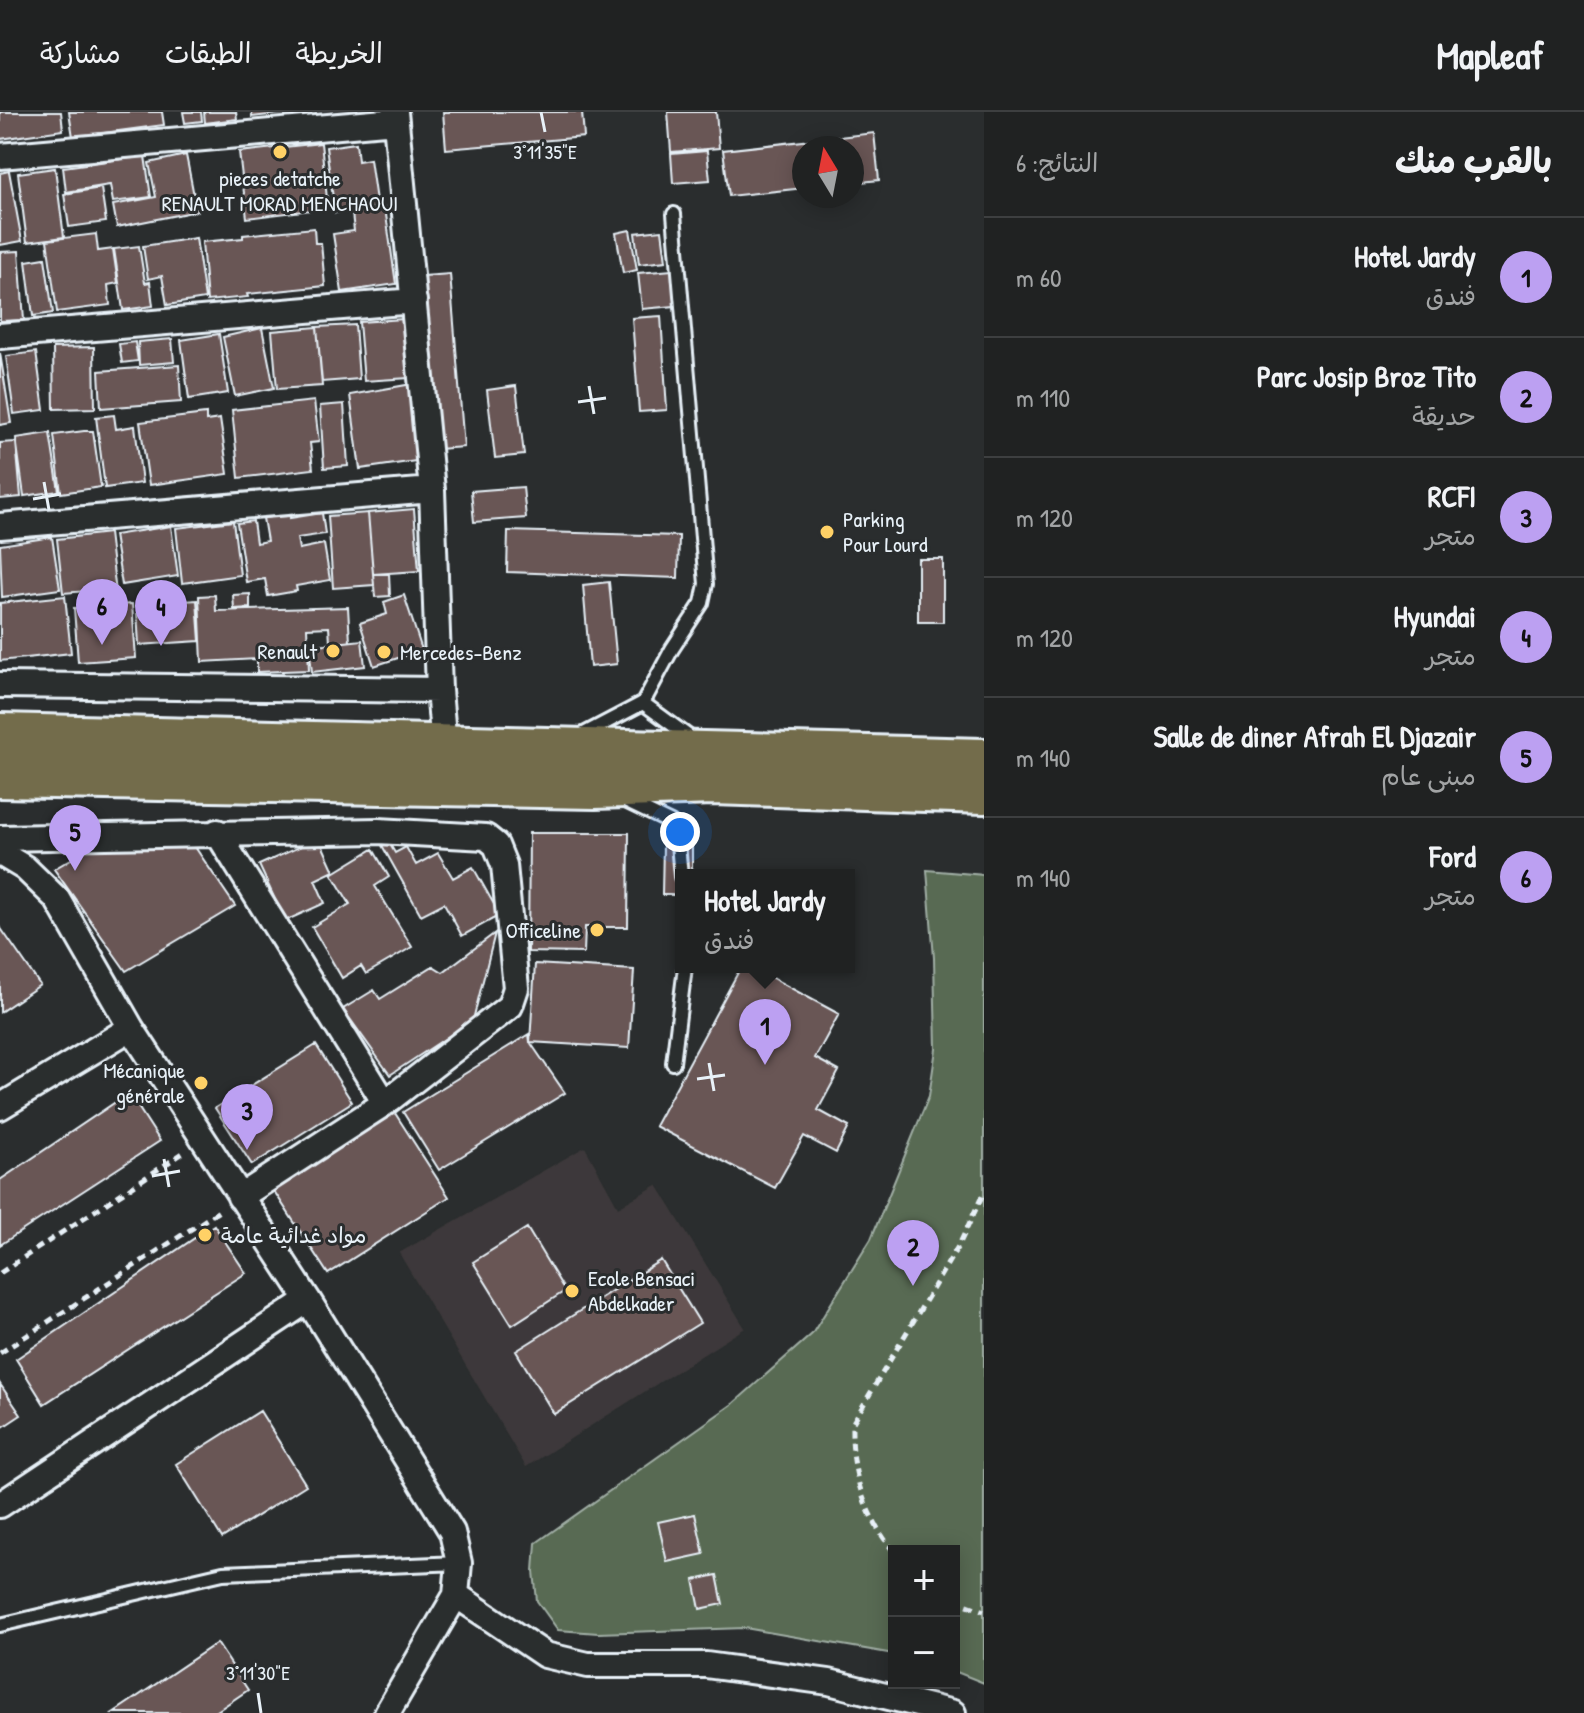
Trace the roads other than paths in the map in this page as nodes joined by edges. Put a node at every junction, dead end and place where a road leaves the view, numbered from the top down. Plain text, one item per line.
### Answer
1 (396, 117) edge
2 (0, 156) edge
3 (674, 214) dead end
4 (414, 301) junction
5 (0, 336) edge
6 (432, 490) junction
7 (0, 526) edge
8 (0, 685) edge
9 (439, 690) junction
10 (643, 703) junction
11 (0, 735) edge
12 (444, 746) junction
13 (556, 749) junction
14 (711, 753) junction
15 (984, 760) edge
16 (0, 776) edge
17 (595, 787) junction
18 (984, 792) edge
19 (381, 808) junction
20 (217, 832) junction
21 (0, 838) edge
22 (0, 853) edge
23 (680, 869) edge
24 (684, 973) edge
25 (131, 1028) junction
26 (673, 1063) dead end
27 (385, 1103) junction
28 (0, 1107) edge
29 (240, 1197) junction
30 (308, 1300) junction
31 (0, 1505) edge
32 (459, 1563) junction
33 (456, 1595) junction
34 (0, 1625) edge
35 (387, 1713) edge
36 (953, 1713) edge

1 - 2 street
1 - 4 street
3 - 10 lane
4 - 5 street
4 - 6 street
6 - 7 street
6 - 9 street
8 - 9 street
9 - 12 street
10 - 13 lane
10 - 14 lane
11 - 12 highway
12 - 13 highway
13 - 14 highway
14 - 15 highway
16 - 19 highway
17 - 18 highway
17 - 19 highway
17 - 23 lane
19 - 20 street
19 - 27 street
20 - 21 street
20 - 27 street
22 - 25 street
24 - 26 lane
25 - 28 street
25 - 29 street
27 - 29 street
29 - 30 street
30 - 31 street
30 - 32 street
32 - 33 street
32 - 34 lane
33 - 35 street
33 - 36 street

